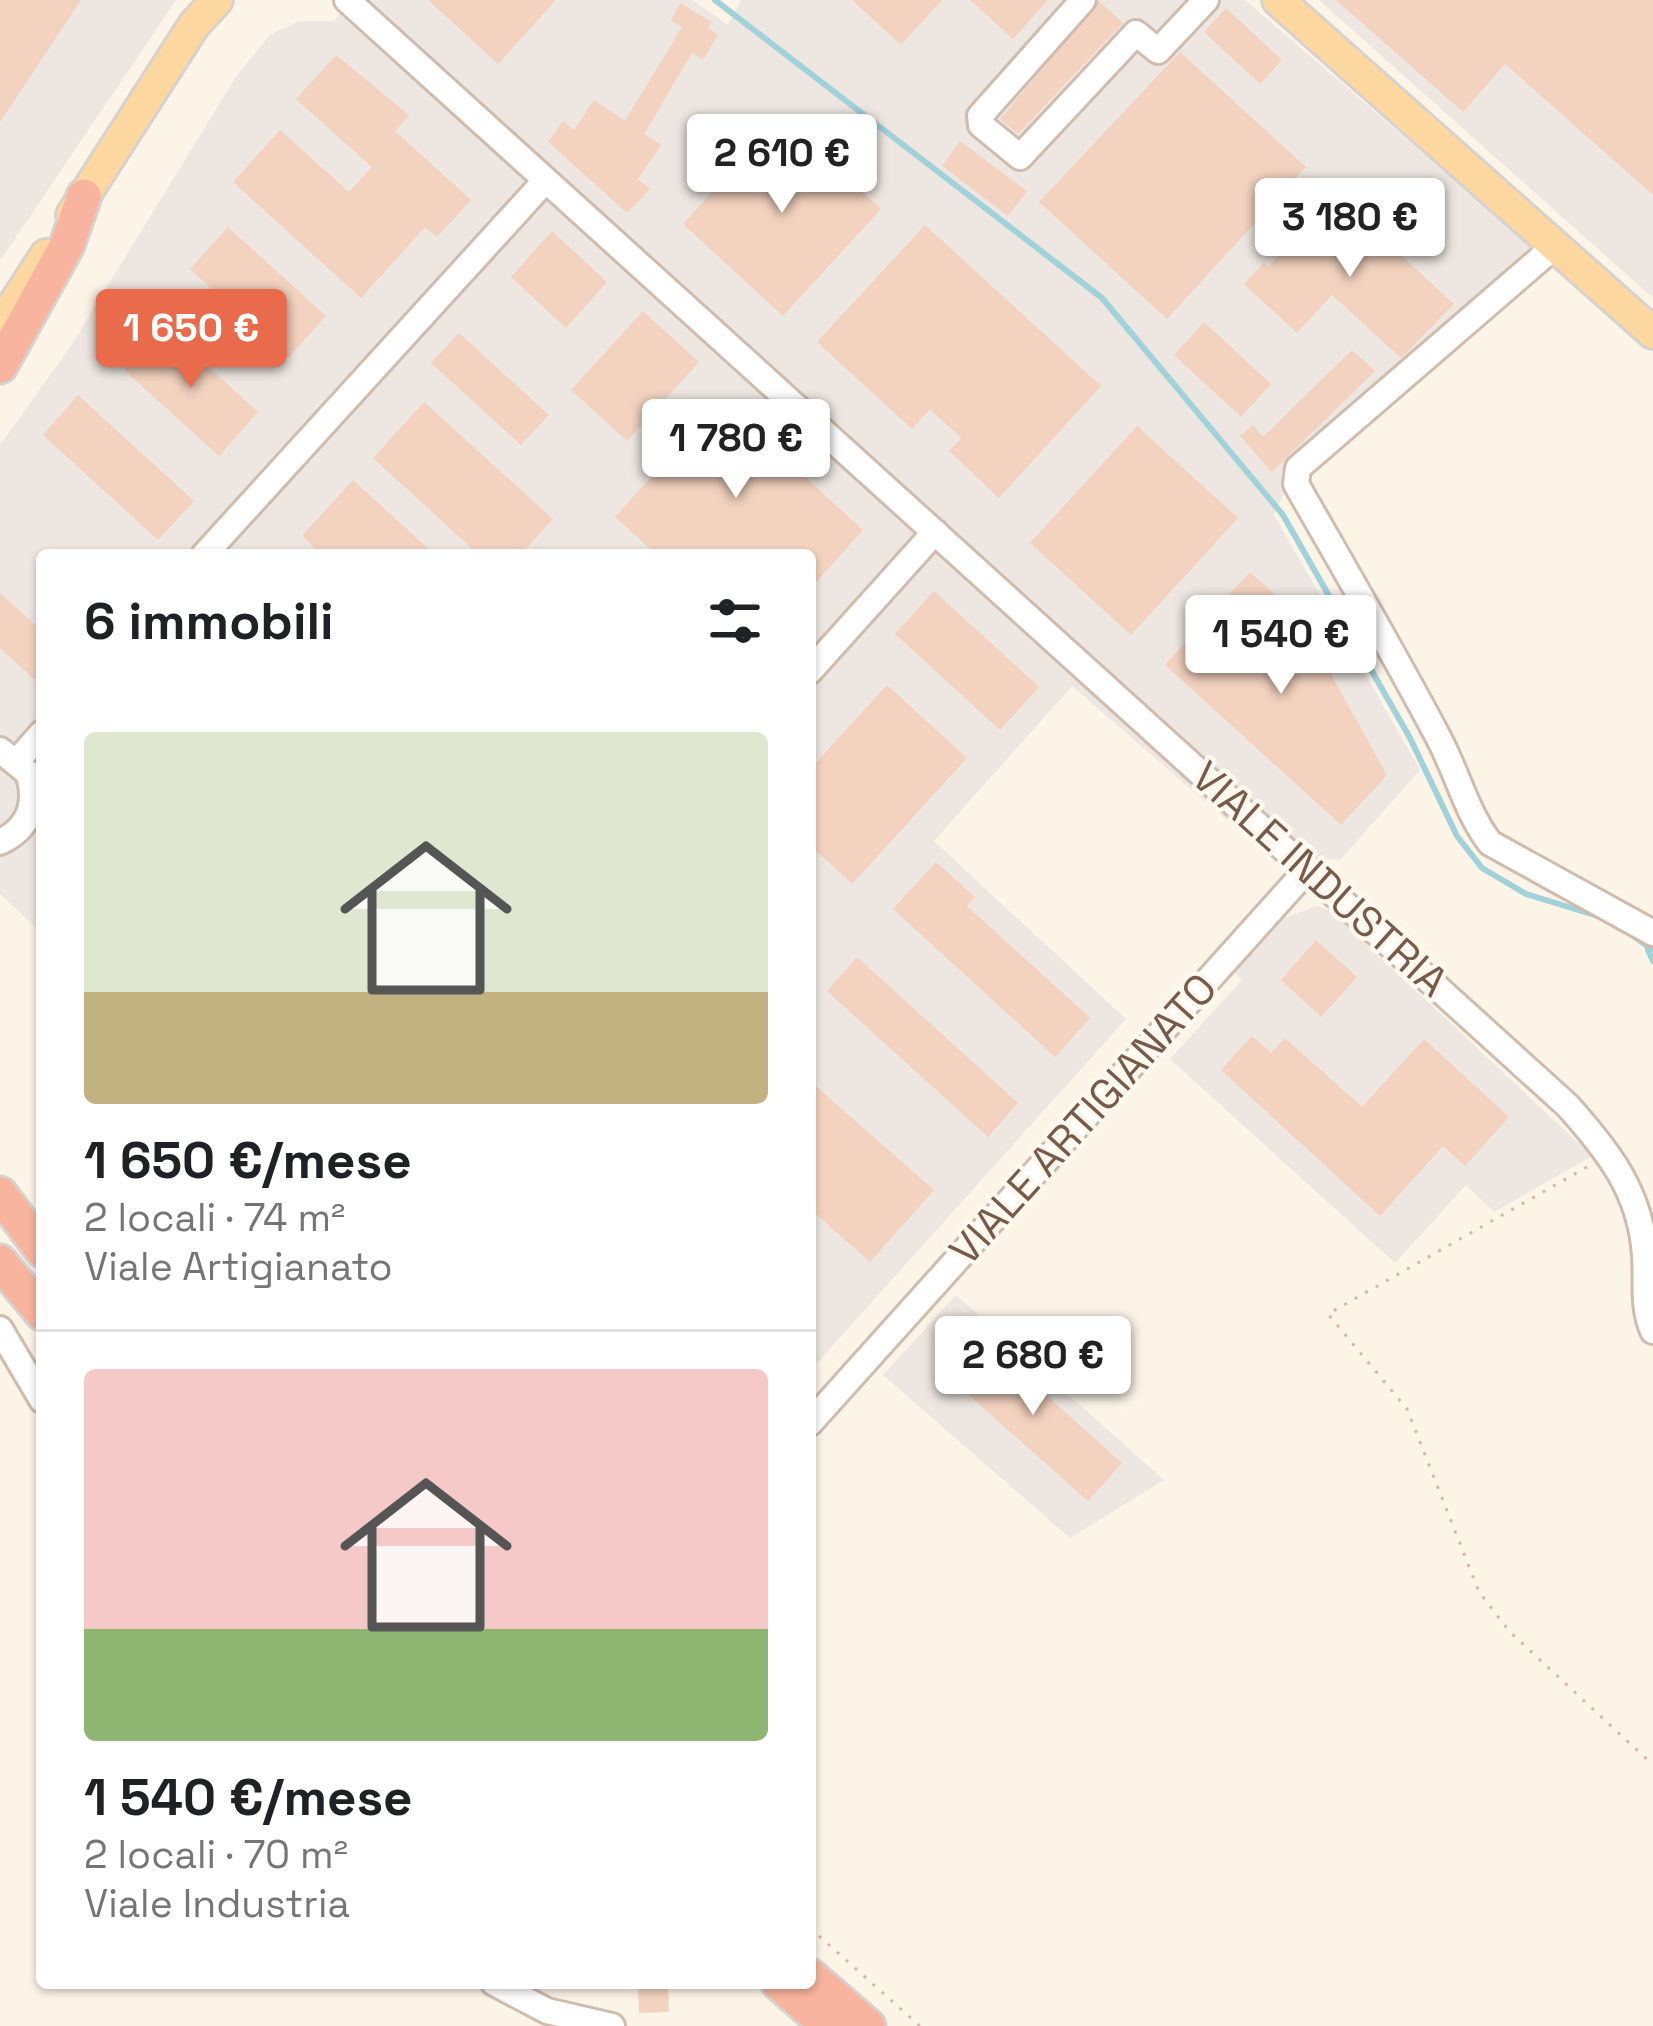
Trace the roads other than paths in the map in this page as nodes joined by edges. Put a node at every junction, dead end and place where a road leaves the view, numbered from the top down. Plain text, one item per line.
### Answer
1 (217, 0) edge
2 (1083, 0) edge
3 (1206, 0) edge
4 (1278, 0) edge
5 (350, 1) edge
6 (198, 13) edge
7 (544, 181) junction
8 (84, 196) junction
9 (1555, 246) junction
10 (0, 325) edge
11 (1653, 333) edge
12 (0, 366) edge
13 (935, 532) junction
14 (210, 549) edge
15 (816, 664) edge
16 (36, 738) edge
17 (9, 755) edge
18 (0, 842) edge
19 (1308, 869) junction
20 (1653, 933) edge
21 (0, 1194) edge
22 (0, 1220) edge
23 (36, 1242) edge
24 (0, 1262) edge
25 (36, 1266) edge
26 (36, 1305) edge
27 (0, 1329) edge
28 (1653, 1331) edge
29 (36, 1390) edge
30 (816, 1416) edge
31 (816, 1981) edge
32 (505, 1989) edge
33 (786, 1989) edge
34 (612, 2026) edge
35 (828, 2026) edge
36 (868, 2026) edge

1 - 6 main road
2 - 3 street
4 - 9 main road
5 - 7 street, VIALE INDUSTRIA
6 - 8 main road
7 - 13 street, VIALE INDUSTRIA
7 - 14 street
8 - 10 main road
8 - 12 highway
9 - 11 main road
9 - 20 street
13 - 15 street
13 - 19 street, VIALE INDUSTRIA
16 - 17 street
17 - 18 street
19 - 28 street, VIALE INDUSTRIA
19 - 30 street, VIALE ARTIGIANATO
21 - 23 highway
22 - 25 highway
24 - 26 highway
27 - 29 street
31 - 36 highway
32 - 34 street
33 - 35 highway

